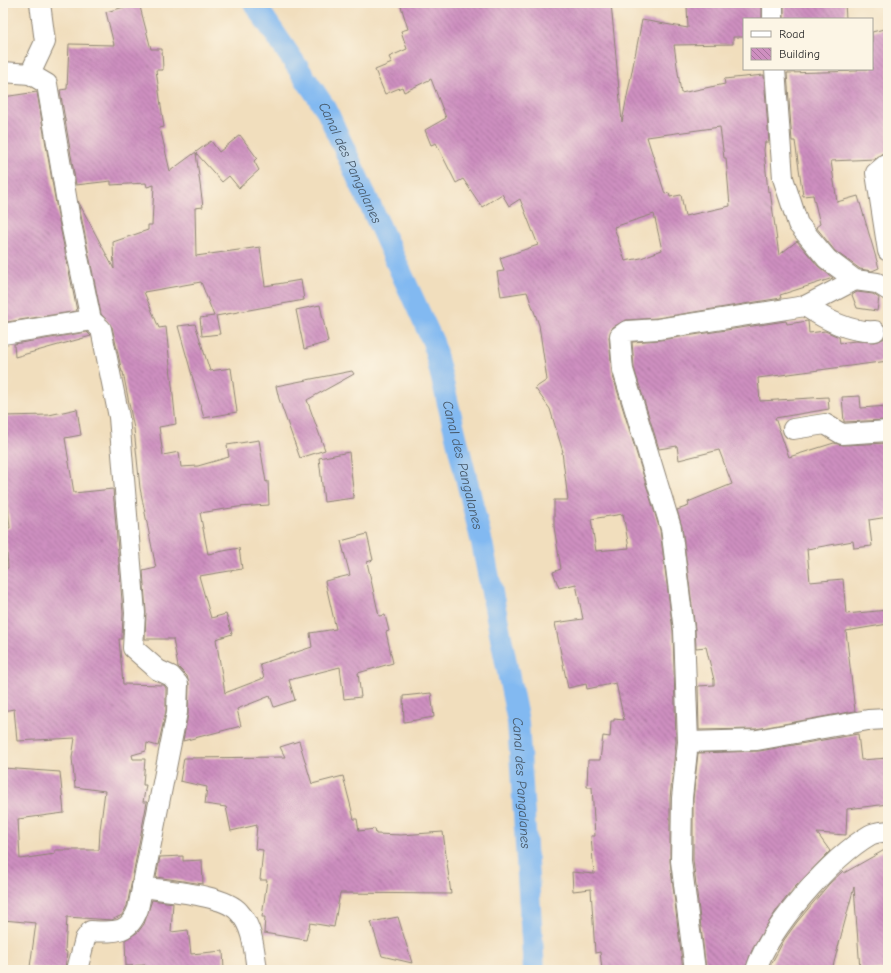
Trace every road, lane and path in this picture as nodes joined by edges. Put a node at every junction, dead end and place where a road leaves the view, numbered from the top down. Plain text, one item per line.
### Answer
1 (40, 3) edge
2 (773, 3) edge
3 (774, 18) edge
4 (775, 70) edge
5 (3, 72) edge
6 (30, 74) junction
7 (888, 163) edge
8 (888, 251) edge
9 (855, 280) junction
10 (888, 290) edge
11 (804, 306) junction
12 (91, 320) junction
13 (874, 331) dead end
14 (3, 334) edge
15 (793, 429) dead end
16 (888, 431) edge
17 (888, 719) edge
18 (688, 742) junction
19 (888, 831) edge
20 (142, 887) junction
21 (77, 970) edge
22 (257, 970) edge
23 (695, 970) edge
24 (756, 970) edge

1 - 6 street
2 - 3 street
4 - 9 street
5 - 6 street
6 - 12 street
7 - 8 street
9 - 10 street
9 - 11 street
11 - 13 street
11 - 18 street
12 - 14 street
12 - 20 street
15 - 16 street
17 - 18 street
18 - 23 street
19 - 24 street
20 - 21 street
20 - 22 street

